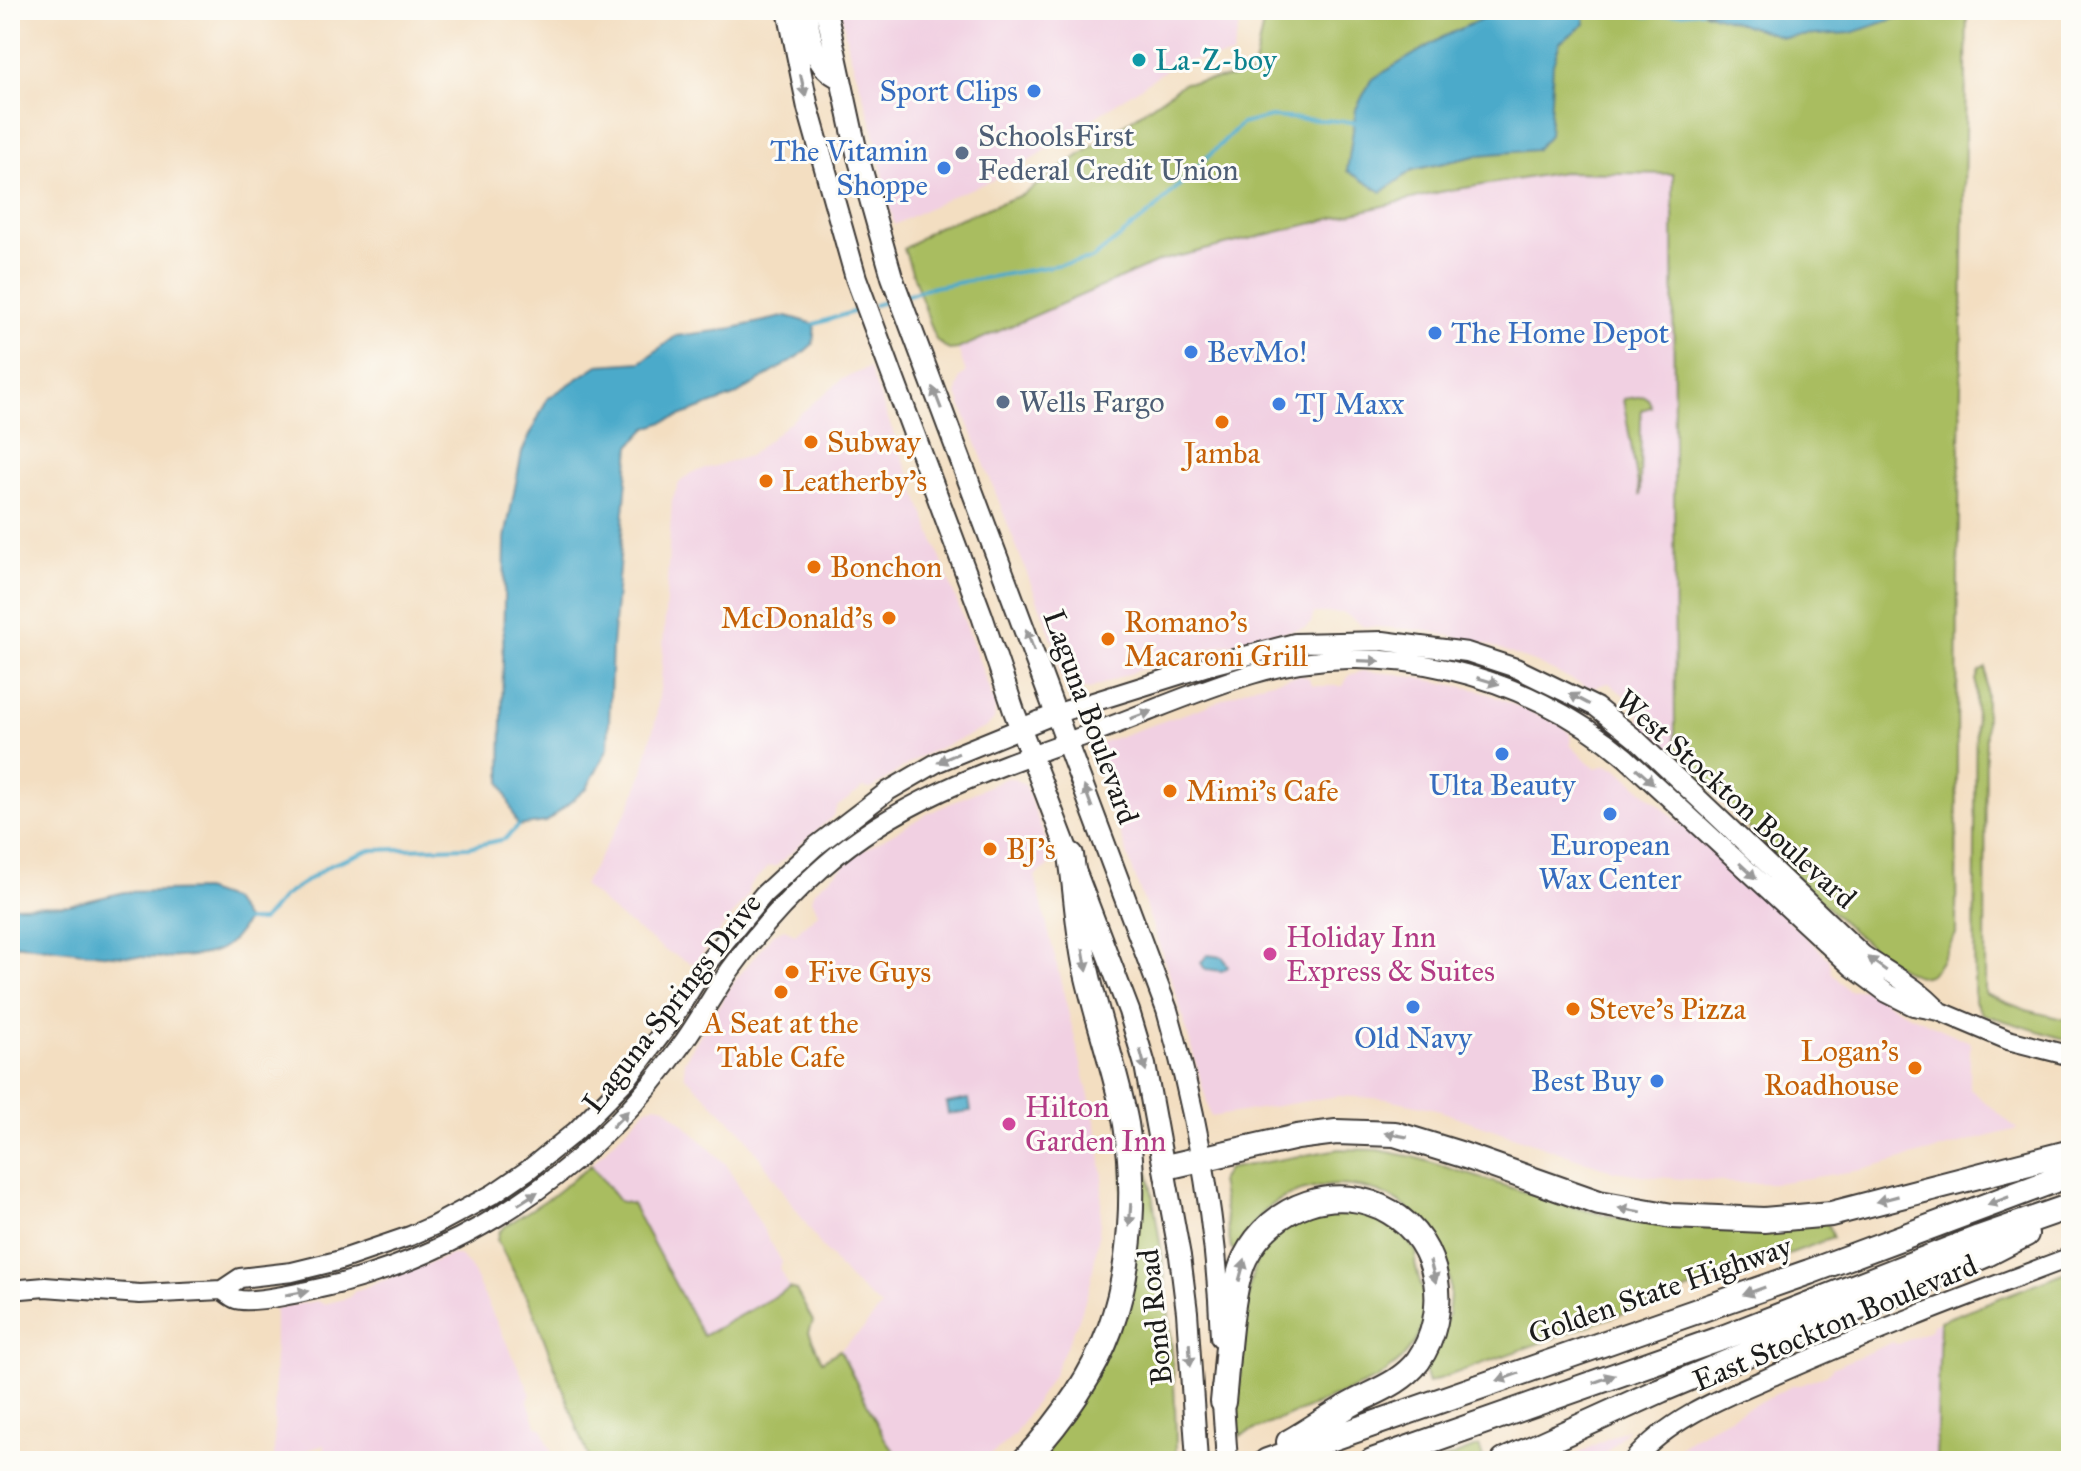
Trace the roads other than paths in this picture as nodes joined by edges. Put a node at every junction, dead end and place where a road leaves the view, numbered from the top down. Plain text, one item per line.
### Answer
1 (788, 10) edge
2 (806, 10) edge
3 (826, 10) edge
4 (840, 78) junction
5 (1058, 713) junction
6 (1020, 728) junction
7 (1068, 742) junction
8 (1030, 755) junction
9 (858, 812) junction
10 (816, 846) junction
11 (1071, 855) junction
12 (826, 865) junction
13 (770, 888) junction
14 (780, 909) junction
15 (730, 970) junction
16 (1939, 1011) junction
17 (2071, 1056) edge
18 (2071, 1152) edge
19 (1200, 1157) junction
20 (1166, 1167) junction
21 (2071, 1174) edge
22 (2071, 1209) edge
23 (2071, 1257) edge
24 (10, 1290) edge
25 (222, 1290) junction
26 (1223, 1402) junction
27 (1024, 1461) edge
28 (1197, 1461) edge
29 (1227, 1461) edge
30 (1259, 1461) edge
31 (1267, 1461) edge
32 (1372, 1461) edge
33 (1504, 1461) edge
34 (1633, 1461) edge

1 -> 6 main road
2 - 4 main road
3 - 4 main road, Laguna Boulevard
5 -> 4 main road, Laguna Boulevard
5 - 6 street, Laguna Springs Drive
5 - 7 main road, Laguna Boulevard
16 -> 5 street, West Stockton Boulevard
6 - 8 main road
6 -> 9 street, Laguna Springs Drive
7 - 8 street, Laguna Springs Drive
7 -> 16 street, West Stockton Boulevard
19 -> 7 main road, Laguna Boulevard
8 - 11 main road
8 - 12 street, Laguna Springs Drive
9 - 10 street, Laguna Springs Drive
9 - 12 street
10 - 13 street, Laguna Springs Drive
10 - 14 street
11 -> 20 main road
11 -> 27 highway
12 - 14 street, Laguna Springs Drive
13 - 15 street
13 - 25 street, Laguna Springs Drive
14 - 15 street, Laguna Springs Drive
25 -> 15 street, Laguna Springs Drive
16 - 17 street, West Stockton Boulevard
18 -> 19 highway
19 - 20 highway
19 - 26 main road, Laguna Boulevard
20 -> 28 main road, Bond Road
21 -> 31 highway, Golden State Highway
32 -> 22 highway, Golden State Highway
22 - 33 highway
23 - 34 street, East Stockton Boulevard
24 - 25 street, Laguna Springs Drive
26 - 29 main road, Laguna Boulevard
26 -> 30 highway

